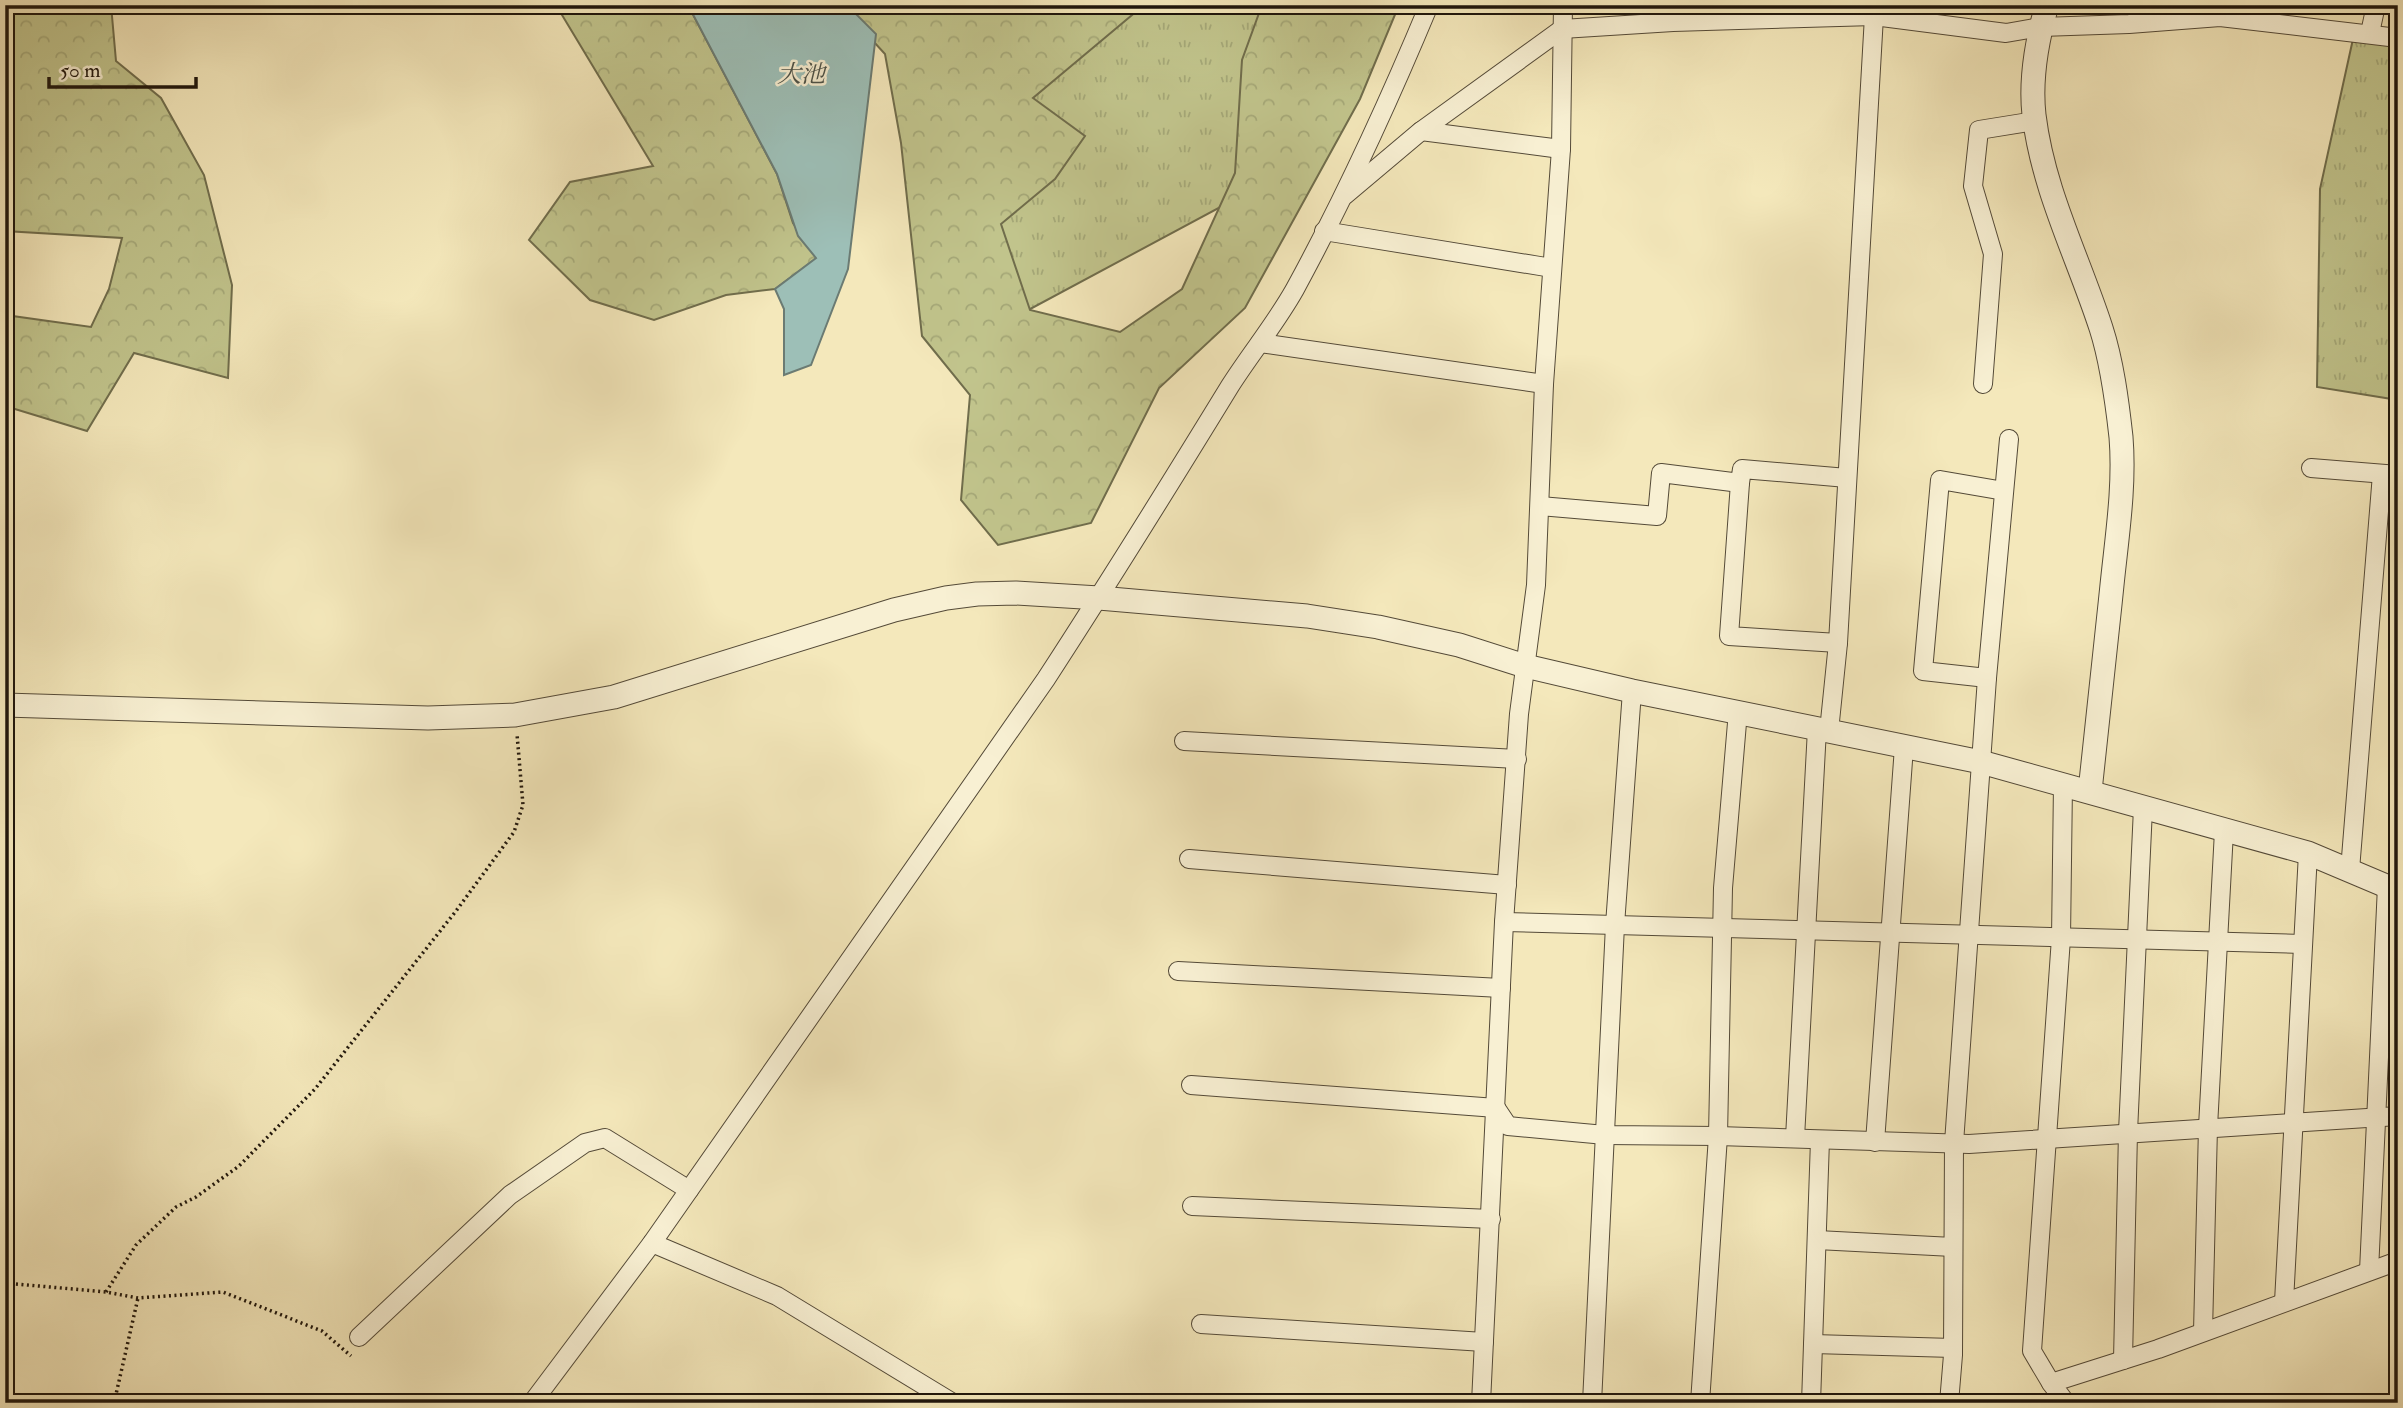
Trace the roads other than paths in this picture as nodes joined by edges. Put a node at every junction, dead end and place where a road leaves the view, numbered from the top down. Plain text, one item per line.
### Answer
1 (1429, 5) edge
2 (1563, 5) edge
3 (2048, 5) edge
4 (2376, 5) edge
5 (1874, 16) junction
6 (2041, 27) junction
7 (1563, 29) junction
8 (2370, 33) junction
9 (2398, 38) edge
10 (2035, 121) junction
11 (1421, 131) junction
12 (1561, 149) junction
13 (1341, 198) junction
14 (1324, 231) junction
15 (1552, 268) junction
16 (1260, 343) junction
17 (1544, 384) junction
18 (1983, 384) dead end
19 (2009, 439) dead end
20 (2311, 468) dead end
21 (2390, 475) edge
22 (1847, 478) junction
23 (1740, 483) junction
24 (2004, 491) junction
25 (1540, 506) junction
26 (1099, 598) junction
27 (1838, 643) junction
28 (1525, 666) junction
29 (1987, 678) junction
30 (1632, 691) junction
31 (5, 705) edge
32 (1738, 711) junction
33 (1823, 730) junction
34 (1184, 741) dead end
35 (1905, 747) junction
36 (1517, 759) junction
37 (1981, 762) junction
38 (2063, 784) junction
39 (2090, 791) junction
40 (2143, 808) junction
41 (2224, 831) junction
42 (2308, 853) junction
43 (1189, 859) dead end
44 (2350, 870) junction
45 (1507, 885) junction
46 (2395, 890) edge
47 (1504, 922) junction
48 (1615, 925) junction
49 (1723, 928) junction
50 (1805, 930) junction
51 (1889, 933) junction
52 (1967, 935) junction
53 (2061, 938) junction
54 (2136, 940) junction
55 (2218, 943) junction
56 (2302, 944) junction
57 (1178, 971) dead end
58 (1501, 988) junction
59 (1191, 1085) dead end
60 (1496, 1108) junction
61 (2398, 1116) edge
62 (2378, 1118) junction
63 (2294, 1122) junction
64 (2208, 1128) junction
65 (2128, 1132) junction
66 (1605, 1135) junction
67 (1718, 1136) junction
68 (1795, 1138) junction
69 (2045, 1139) junction
70 (1820, 1140) junction
71 (1875, 1142) junction
72 (1954, 1143) junction
73 (689, 1190) junction
74 (1192, 1206) dead end
75 (1491, 1219) junction
76 (1817, 1240) junction
77 (652, 1243) junction
78 (1954, 1247) junction
79 (2398, 1261) edge
80 (2369, 1270) junction
81 (2284, 1302) junction
82 (1201, 1324) dead end
83 (2203, 1332) junction
84 (359, 1337) dead end
85 (1484, 1342) junction
86 (1813, 1344) junction
87 (1953, 1348) junction
88 (2123, 1360) junction
89 (2050, 1383) junction
90 (533, 1403) edge
91 (953, 1403) edge
92 (1481, 1403) edge
93 (1592, 1403) edge
94 (1700, 1403) edge
95 (1811, 1403) edge
96 (1949, 1403) edge
97 (2066, 1403) edge

1 - 13 street
2 - 7 street
3 - 6 street
4 - 8 street
5 - 6 street
5 - 7 street
5 - 22 street
6 - 8 street
6 - 10 street
7 - 11 street
7 - 12 street
8 - 9 street
10 - 18 street
10 - 39 street
11 - 12 street
11 - 13 street
12 - 15 street
13 - 14 street
14 - 15 street
14 - 16 street
15 - 17 street
16 - 17 street
16 - 26 street
17 - 25 street
19 - 24 street
20 - 21 street
21 - 44 street
22 - 23 street
22 - 27 street
23 - 25 street
23 - 27 street
24 - 29 street
24 - 29 street
25 - 28 street
26 - 28 street
26 - 31 street
26 - 73 street
27 - 33 street
28 - 30 street
28 - 36 street
29 - 37 street
30 - 32 street
30 - 48 street
32 - 33 street
32 - 49 street
33 - 35 street
33 - 50 street
34 - 36 street
35 - 37 street
35 - 51 street
36 - 45 street
37 - 38 street
37 - 52 street
38 - 39 street
38 - 53 street
39 - 40 street
40 - 41 street
40 - 54 street
41 - 42 street
41 - 55 street
42 - 44 street
42 - 56 street
43 - 45 street
44 - 46 street
45 - 47 street
46 - 62 street
47 - 48 street
47 - 58 street
48 - 49 street
48 - 66 street
49 - 50 street
49 - 67 street
50 - 51 street
50 - 68 street
51 - 52 street
51 - 71 street
52 - 53 street
52 - 72 street
53 - 54 street
53 - 69 street
54 - 55 street
54 - 65 street
55 - 56 street
55 - 64 street
56 - 63 street
57 - 58 street
58 - 60 street
59 - 60 street
60 - 66 street
60 - 75 street
61 - 62 street
62 - 63 street
62 - 80 street
63 - 64 street
63 - 81 street
64 - 65 street
64 - 83 street
65 - 69 street
65 - 88 street
66 - 67 street
66 - 93 street
67 - 68 street
67 - 94 street
68 - 70 street
69 - 72 street
69 - 89 street
70 - 71 street
70 - 76 street
71 - 72 street
72 - 78 street
73 - 77 street
73 - 84 street
74 - 75 street
75 - 85 street
76 - 78 street
76 - 86 street
77 - 90 street
77 - 91 street
78 - 87 street
79 - 80 street
80 - 81 street
81 - 83 street
82 - 85 street
83 - 88 street
85 - 92 street
86 - 87 street
86 - 95 street
87 - 96 street
88 - 89 street
89 - 97 street

